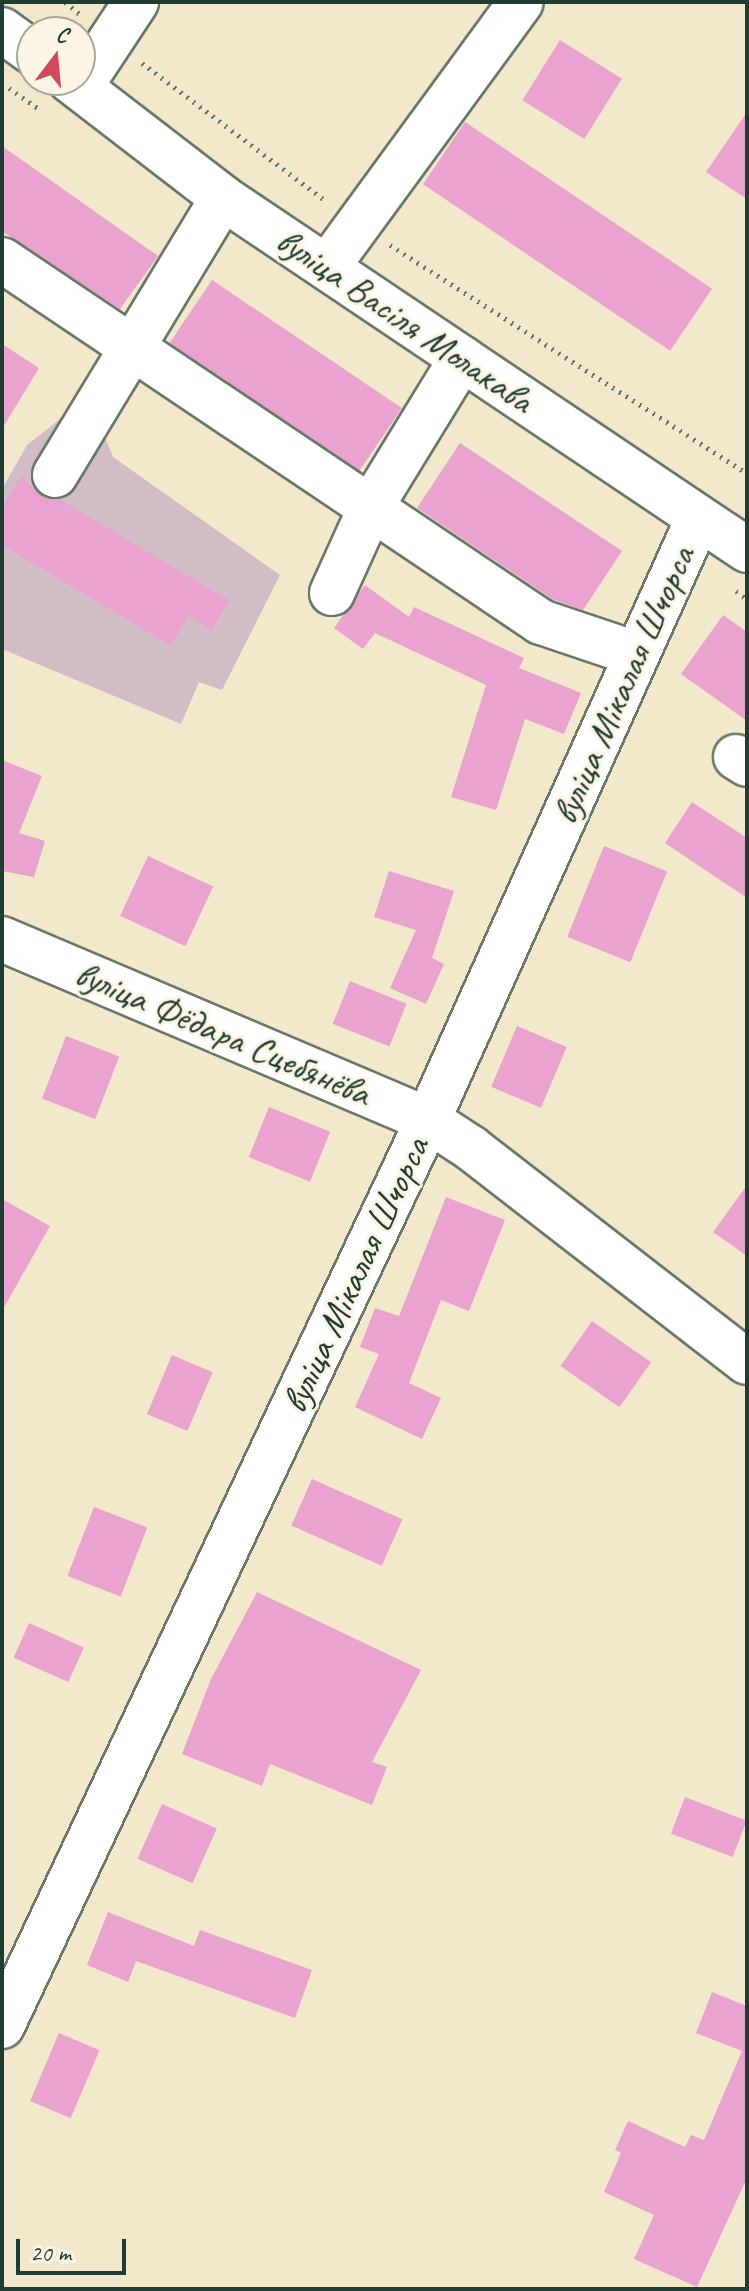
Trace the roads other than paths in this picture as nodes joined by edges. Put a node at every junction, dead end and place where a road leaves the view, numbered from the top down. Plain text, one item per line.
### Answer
1 (136, 2) edge
2 (521, 2) edge
3 (96, 60) edge
4 (91, 96) edge
5 (223, 198) junction
6 (2, 260) edge
7 (327, 267) junction
8 (133, 348) junction
9 (462, 358) junction
10 (55, 475) dead end
11 (372, 505) junction
12 (698, 519) junction
13 (747, 550) edge
14 (332, 593) dead end
15 (636, 654) junction
16 (2, 939) edge
17 (428, 1120) junction
18 (747, 1362) edge
19 (2, 2026) edge

1 - 3 street
2 - 7 street
4 - 5 street, вуліца Васіля Молакава
5 - 7 street, вуліца Васіля Молакава
5 - 8 street
6 - 8 street
7 - 9 street, вуліца Васіля Молакава
8 - 10 street
8 - 11 street
9 - 11 street
9 - 12 street, вуліца Васіля Молакава
11 - 14 street
11 - 15 street
12 - 13 street, вуліца Васіля Молакава
12 - 15 street, вуліца Мікалая Шчорса
15 - 17 street, вуліца Мікалая Шчорса
16 - 17 street, вуліца Фёдара Сцебянёва
17 - 18 street, вуліца Фёдара Сцебянёва
17 - 19 street, вуліца Мікалая Шчорса

